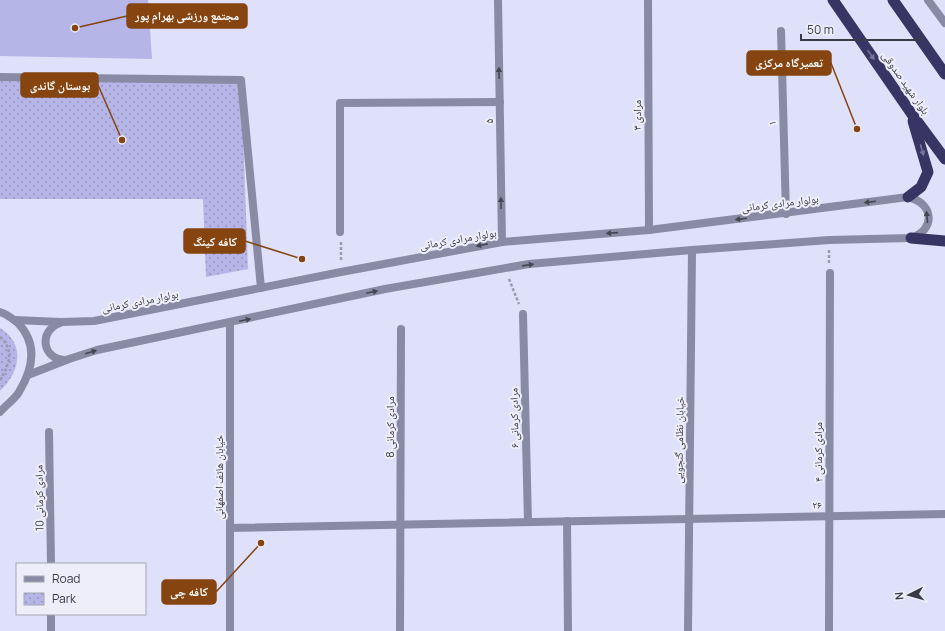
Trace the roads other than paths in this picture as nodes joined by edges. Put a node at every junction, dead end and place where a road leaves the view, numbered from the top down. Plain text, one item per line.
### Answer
1 (498, 0) edge
2 (648, 0) edge
3 (833, 0) edge
4 (892, 0) edge
5 (928, 0) edge
6 (945, 23) edge
7 (781, 31) dead end
8 (945, 74) edge
9 (0, 77) edge
10 (500, 102) junction
11 (911, 113) junction
12 (945, 159) edge
13 (908, 197) junction
14 (786, 214) junction
15 (649, 230) junction
16 (340, 232) road end
17 (911, 238) junction
18 (945, 241) edge
19 (502, 242) junction
20 (692, 250) junction
21 (830, 273) road end
22 (261, 288) junction
23 (0, 312) edge
24 (523, 314) road end
25 (15, 320) junction
26 (61, 322) junction
27 (230, 323) junction
28 (401, 329) dead end
29 (69, 359) junction
30 (28, 375) junction
31 (0, 412) edge
32 (49, 432) dead end
33 (945, 514) edge
34 (829, 516) junction
35 (690, 518) junction
36 (567, 521) junction
37 (528, 522) junction
38 (401, 525) junction
39 (230, 528) junction
40 (51, 563) edge
41 (51, 615) edge
42 (51, 631) edge
43 (230, 631) edge
44 (400, 631) edge
45 (568, 631) edge
46 (688, 631) edge
47 (829, 631) edge

10 -> 1 street, ۵
2 - 15 street, مرادی ۳
3 -> 11 highway, بلوار شهید صدوقی
4 - 8 highway
5 - 6 street
7 - 14 street, ۱
9 - 22 street
10 - 16 street
19 -> 10 street, ۵
11 - 12 highway, بلوار شهید صدوقی
11 -> 13 highway
13 -> 14 street, بولوار مرادی کرمانی
17 -> 13 street
14 -> 15 street, بولوار مرادی کرمانی
15 -> 19 street, بولوار مرادی کرمانی
17 - 18 highway
17 - 20 street
19 -> 22 street, بولوار مرادی کرمانی
27 -> 20 street
20 - 35 street, خیابان نظامی گنجویی
21 - 34 street, مرادی کرمانی ۴
22 - 26 street, بولوار مرادی کرمانی
23 - 25 street
24 - 37 street, مرادی کرمانی ۶
25 - 26 street, بولوار مرادی کرمانی
25 - 30 street
26 - 29 street
29 -> 27 street
27 - 39 street, خیابان هاتف اصفهانی
28 - 38 street, مرادی کرمانی 8
29 - 30 street
30 - 31 street
32 - 40 street, مرادی کرمانی 10
33 - 34 street, ۲۶
34 - 35 street, ۲۶
34 - 47 street, مرادی کرمانی ۴
35 - 36 street, ۲۶
35 - 46 street, خیابان نظامی گنجویی
36 - 37 street, ۲۶
36 - 45 street
37 - 38 street, ۲۶
38 - 39 street, ۲۶
38 - 44 street, مرادی کرمانی 8
39 - 43 street, خیابان هاتف اصفهانی
41 - 42 street

